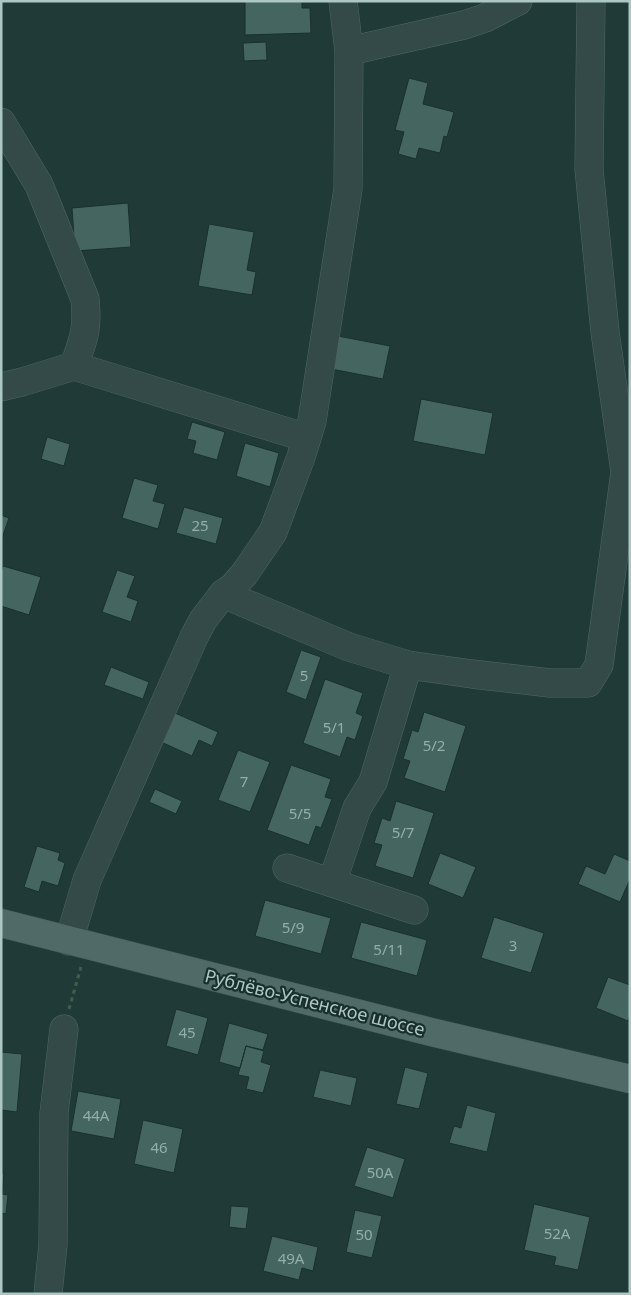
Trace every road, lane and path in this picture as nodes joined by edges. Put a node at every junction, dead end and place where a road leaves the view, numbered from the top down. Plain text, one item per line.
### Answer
1 (343, 1) edge
2 (518, 1) edge
3 (591, 1) edge
4 (349, 51) junction
5 (1, 122) edge
6 (74, 366) junction
7 (1, 386) edge
8 (307, 438) junction
9 (624, 520) edge
10 (223, 594) junction
11 (408, 665) junction
12 (287, 868) dead end
13 (332, 883) junction
14 (414, 910) dead end
15 (1, 923) edge
16 (78, 943) junction
17 (64, 1029) joint
18 (630, 1079) edge
19 (48, 1294) edge

1 - 4 street
2 - 4 street
3 - 9 street
4 - 8 street
5 - 6 street
6 - 7 street
6 - 8 street
8 - 10 street
9 - 11 street
10 - 11 street
10 - 16 street
11 - 13 street
12 - 13 street
13 - 14 street
15 - 16 main road, Рублёво-Успенское шоссе
16 - 17 path
16 - 18 main road, Рублёво-Успенское шоссе
17 - 19 street

